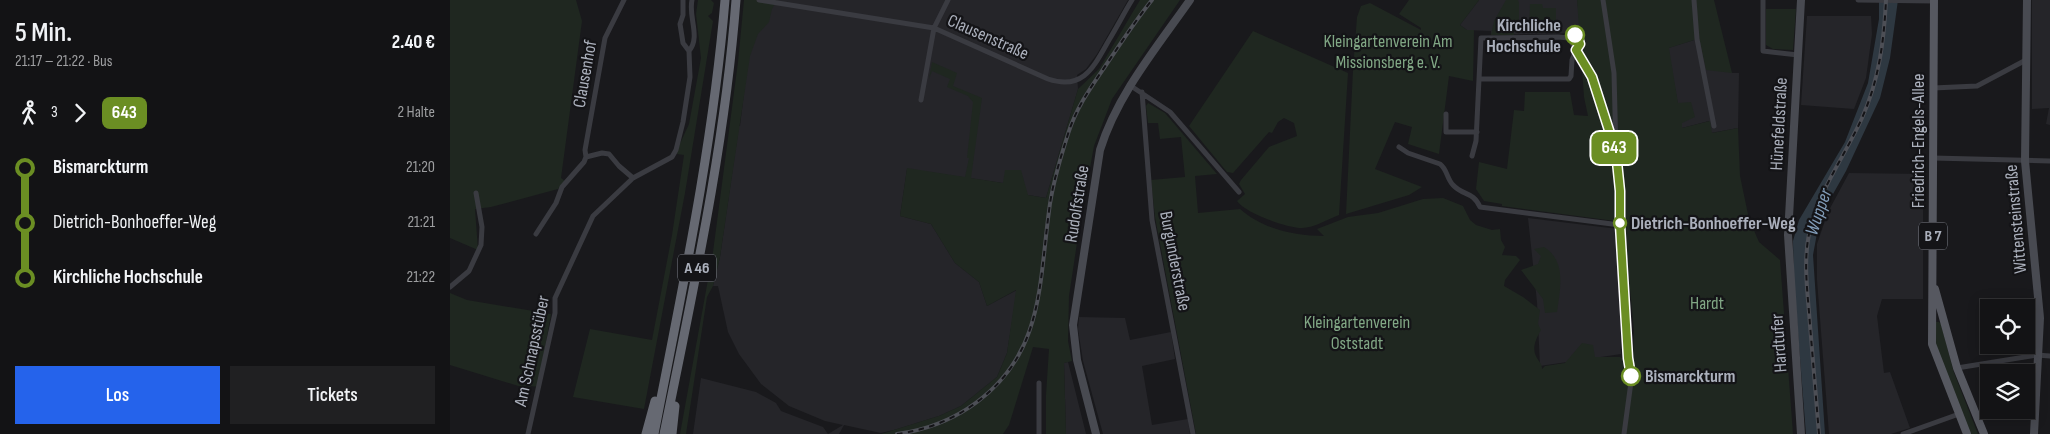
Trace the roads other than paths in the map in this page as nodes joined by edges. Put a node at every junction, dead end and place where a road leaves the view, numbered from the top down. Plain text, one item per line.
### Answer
1 (624, 0) edge
2 (683, 0) edge
3 (692, 0) edge
4 (725, 0) edge
5 (759, 0) edge
6 (948, 0) edge
7 (1132, 0) edge
8 (1190, 0) edge
9 (1603, 0) edge
10 (1694, 0) edge
11 (1763, 0) edge
12 (1802, 0) edge
13 (1858, 0) edge
14 (1870, 0) edge
15 (2027, 0) edge
16 (736, 1) edge
17 (1898, 1) edge
18 (1934, 1) edge
19 (934, 28) junction
20 (1576, 50) junction
21 (689, 52) junction
22 (1798, 55) junction
23 (2026, 60) junction
24 (1479, 79) junction
25 (1131, 86) junction
26 (1933, 88) junction
27 (1142, 92) junction
28 (921, 100) dead end
29 (1446, 114) dead end
30 (1714, 126) dead end
31 (1477, 132) junction
32 (1399, 147) dead end
33 (1616, 152) junction
34 (1472, 156) dead end
35 (586, 157) junction
36 (1933, 158) junction
37 (2025, 161) junction
38 (2050, 161) edge
39 (633, 178) junction
40 (1239, 192) dead end
41 (476, 193) dead end
42 (1620, 225) junction
43 (536, 234) dead end
44 (1788, 250) joint
45 (1933, 282) junction
46 (450, 287) edge
47 (1944, 322) junction
48 (1931, 325) junction
49 (2037, 354) junction
50 (2050, 356) edge
51 (667, 365) junction
52 (678, 366) junction
53 (1957, 368) junction
54 (1039, 383) dead end
55 (1959, 414) junction
56 (528, 434) edge
57 (646, 434) edge
58 (654, 434) edge
59 (664, 434) edge
60 (672, 434) edge
61 (1039, 434) edge
62 (1096, 434) edge
63 (1193, 434) edge
64 (1624, 434) edge
65 (1800, 434) edge
66 (1903, 434) edge
67 (1967, 434) edge
68 (1984, 434) edge
69 (2034, 434) edge

1 - 35 street, Clausenhof
2 - 21 street
3 - 21 street
4 - 51 highway, A 46
5 - 19 street, Clausenstraße
6 - 19 street
7 - 19 street, Clausenstraße
8 - 25 street, Rudolfstraße
9 - 33 street
10 - 30 street
11 - 22 street
12 - 22 street, Hünefeldstraße
13 - 14 street
14 - 17 street
15 - 23 street, Wittensteinstraße
16 - 52 highway, A 46
17 - 18 street
18 - 26 main road, Friedrich-Engels-Allee / B 7
19 - 28 street
20 - 24 street
20 - 24 street
20 - 33 street
21 - 39 street, Am Schnapsstüber
22 - 44 street, Hünefeldstraße
23 - 26 street
23 - 37 street, Wittensteinstraße
24 - 31 street
25 - 27 street
25 - 62 street, Rudolfstraße
26 - 36 main road, Friedrich-Engels-Allee / B 7
27 - 40 street
27 - 63 street, Burgunderstraße
29 - 31 street
31 - 34 street
32 - 42 street
33 - 42 street
35 - 39 street
35 - 43 street
36 - 37 street
36 - 45 main road, Friedrich-Engels-Allee / B 7
37 - 38 street
37 - 49 street, Wittensteinstraße
39 - 56 street, Am Schnapsstüber
41 - 46 street
42 - 64 street
44 - 65 street, Hardtufer
45 - 47 main road, Friedrich-Engels-Allee / B 7
45 - 48 main road, Friedrich-Engels-Allee / B 7
47 - 48 main road
47 - 53 main road, Friedrich-Engels-Allee / B 7
48 - 55 main road, Friedrich-Engels-Allee / B 7
49 - 50 street
49 - 53 street
49 - 69 street, Wittensteinstraße
51 - 57 highway
51 - 58 highway, A 46
52 - 59 highway, A 46
52 - 60 highway
53 - 68 main road, Friedrich-Engels-Allee / B 7
54 - 61 street
55 - 66 street
55 - 67 main road, Friedrich-Engels-Allee / B 7

